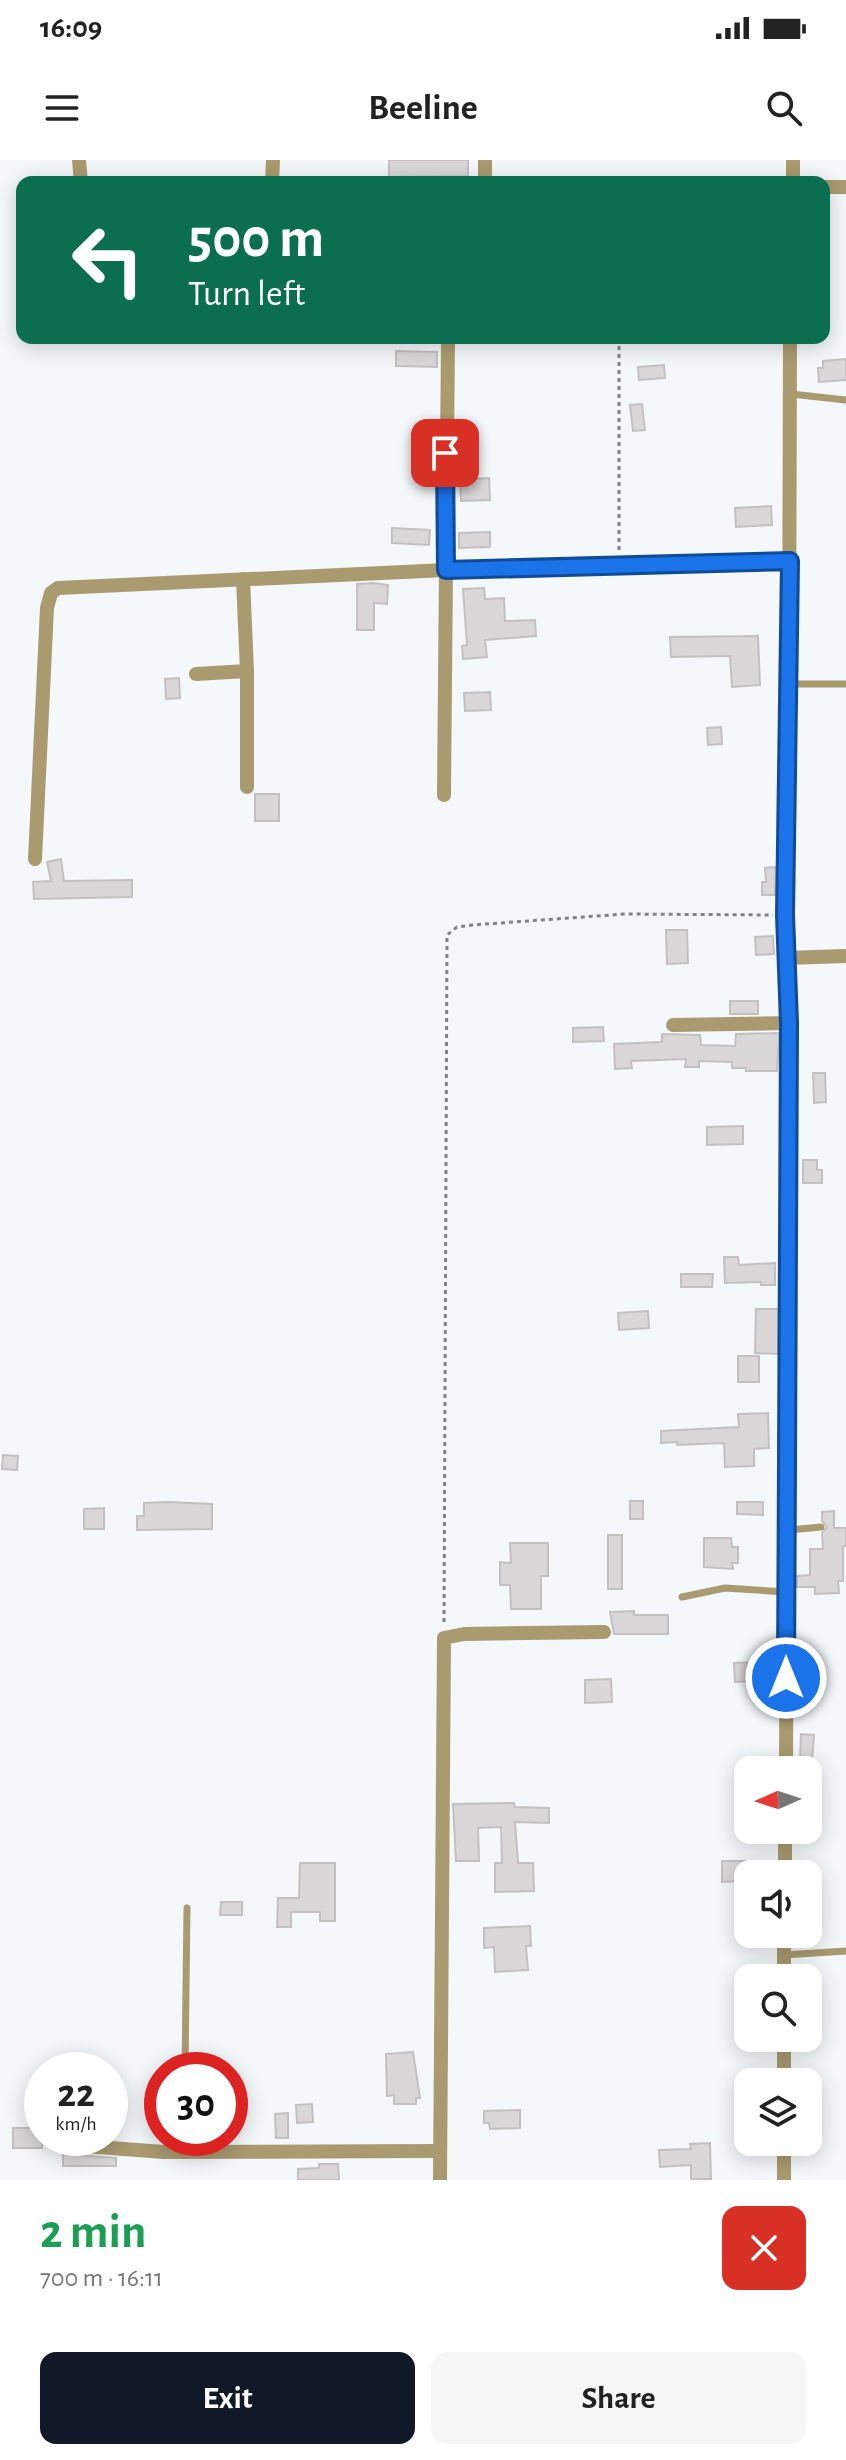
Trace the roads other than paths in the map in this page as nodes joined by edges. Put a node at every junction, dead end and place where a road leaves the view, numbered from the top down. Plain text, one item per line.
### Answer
1 (448, 344) edge
2 (790, 344) edge
3 (789, 394) junction
4 (846, 400) edge
5 (790, 561) junction
6 (446, 570) junction
7 (243, 579) junction
8 (247, 671) junction
9 (196, 674) dead end
10 (789, 684) junction
11 (846, 684) edge
12 (247, 787) dead end
13 (444, 795) dead end
14 (35, 859) dead end
15 (846, 956) edge
16 (786, 958) junction
17 (789, 1023) junction
18 (673, 1025) dead end
19 (821, 1527) dead end
20 (789, 1530) junction
21 (786, 1592) junction
22 (682, 1597) dead end
23 (604, 1632) dead end
24 (786, 1756) edge
25 (187, 1908) dead end
26 (784, 1948) edge
27 (846, 1951) edge
28 (784, 1955) junction
29 (784, 1964) edge
30 (185, 2052) edge
31 (128, 2147) edge
32 (438, 2151) junction
33 (784, 2156) edge
34 (440, 2180) edge
35 (784, 2180) edge

1 - 6 street
2 - 3 street
3 - 4 lane
3 - 5 street
5 - 6 street
5 - 10 street
6 - 7 street
6 - 13 street
7 - 8 street
7 - 14 street
8 - 9 street
8 - 12 street
10 - 11 lane
10 - 16 street
15 - 16 street
16 - 17 street
17 - 18 street
17 - 20 street
19 - 20 lane
20 - 21 street
21 - 22 lane
21 - 24 street
23 - 32 street
25 - 30 lane
26 - 28 street
27 - 28 lane
28 - 29 street
31 - 32 street
32 - 34 street
33 - 35 street

